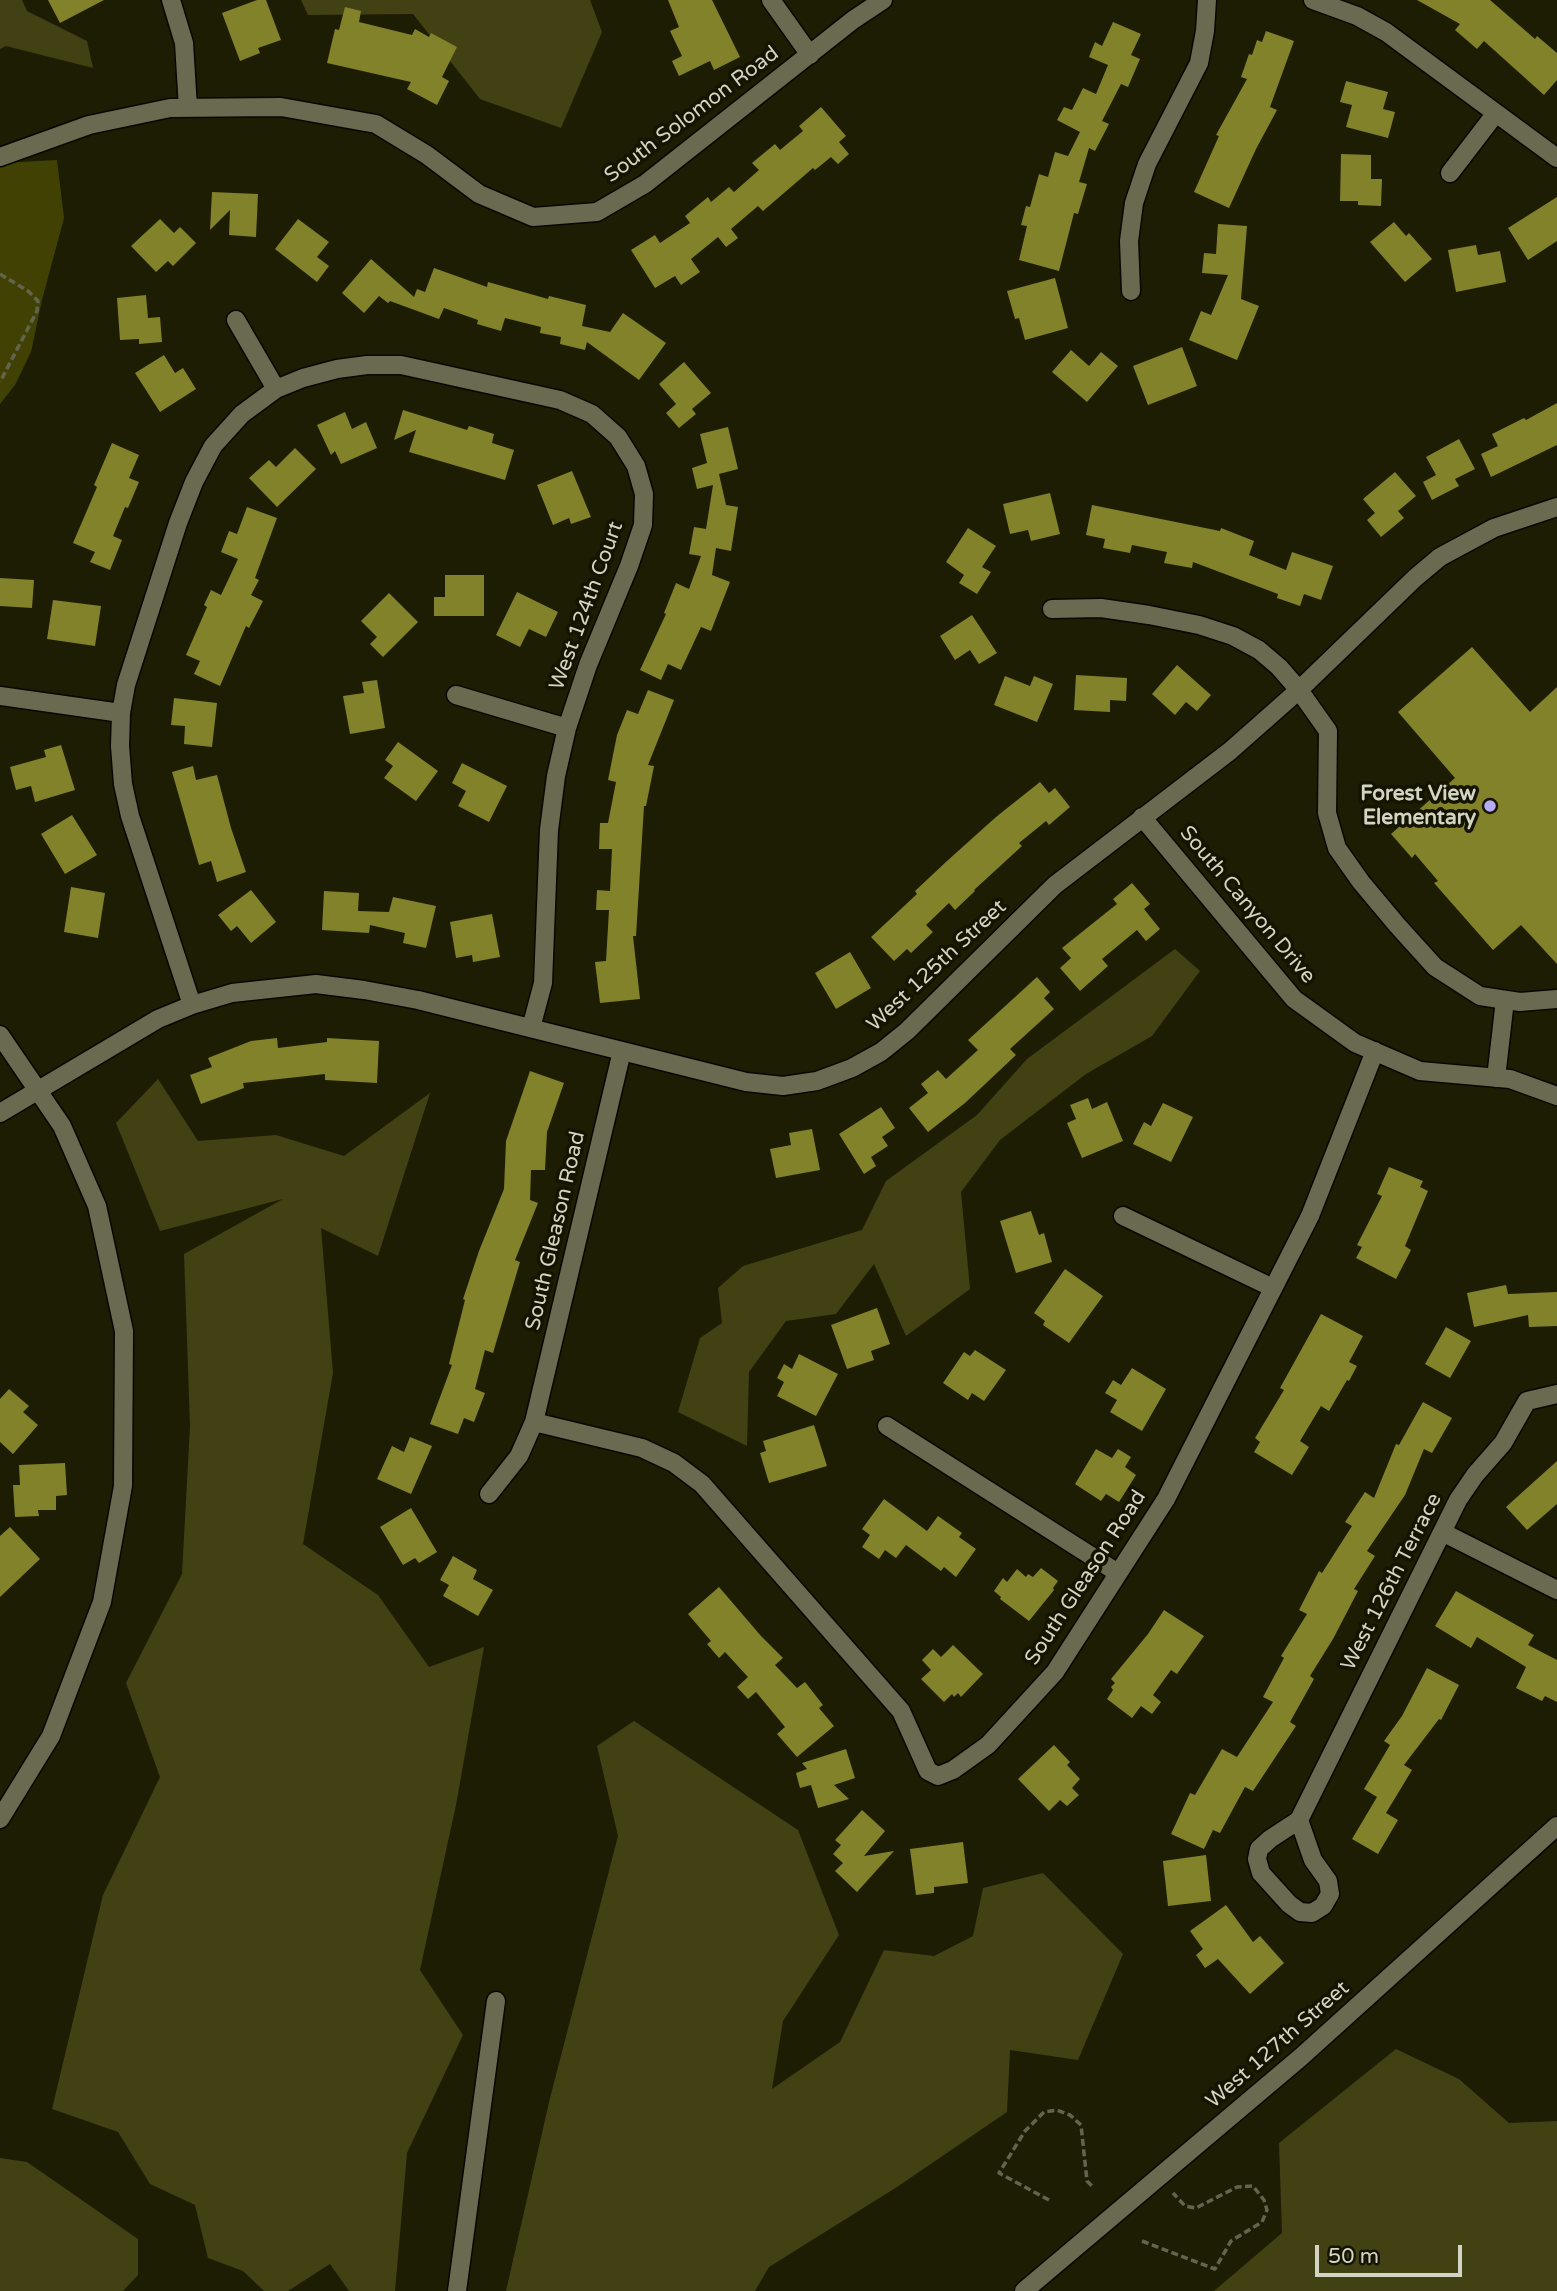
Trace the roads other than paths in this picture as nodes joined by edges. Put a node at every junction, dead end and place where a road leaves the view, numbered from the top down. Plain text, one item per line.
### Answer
1 (171, 0) edge
2 (771, 0) edge
3 (883, 0) edge
4 (1207, 0) edge
5 (1313, 0) edge
6 (810, 55) junction
7 (188, 108) junction
8 (1496, 113) junction
9 (0, 158) edge
10 (1557, 159) edge
11 (1450, 173) dead end
12 (1131, 292) dead end
13 (236, 320) dead end
14 (276, 389) junction
15 (1557, 507) edge
16 (1052, 609) dead end
17 (1299, 690) junction
18 (456, 695) dead end
19 (0, 696) edge
20 (121, 713) junction
21 (567, 727) junction
22 (1142, 817) junction
23 (1557, 999) edge
24 (1505, 1000) junction
25 (192, 1004) junction
26 (531, 1028) junction
27 (0, 1035) edge
28 (622, 1051) junction
29 (1374, 1051) junction
30 (1496, 1078) junction
31 (39, 1091) junction
32 (1557, 1096) edge
33 (0, 1113) edge
34 (1123, 1216) dead end
35 (1273, 1288) junction
36 (1557, 1394) edge
37 (534, 1422) junction
38 (887, 1426) dead end
39 (489, 1494) dead end
40 (1442, 1532) junction
41 (1118, 1573) junction
42 (1557, 1590) edge
43 (0, 1819) edge
44 (1299, 1820) junction
45 (1557, 1826) edge
46 (496, 2001) dead end
47 (457, 2291) edge
48 (1024, 2291) edge

1 - 7 street
2 - 6 street
3 - 6 street, South Solomon Road
4 - 12 street
5 - 8 street
6 - 7 street, South Solomon Road
7 - 9 street, South Solomon Road
8 - 10 street
8 - 11 street
13 - 14 street
14 - 20 street, West 124th Court
14 - 21 street, West 124th Court
15 - 17 street, West 125th Street
16 - 17 street
17 - 22 street, West 125th Street
17 - 24 street
18 - 21 street
19 - 20 street
20 - 25 street, West 124th Court
21 - 26 street, West 124th Court
22 - 28 street, West 125th Street
22 - 29 street, South Canyon Drive
23 - 24 street
24 - 30 street
25 - 26 street, West 125th Street
25 - 31 street, West 125th Street
26 - 28 street, West 125th Street
27 - 31 street
28 - 37 street, South Gleason Road
29 - 30 street, South Canyon Drive
29 - 35 street, South Gleason Road
30 - 32 street, South Canyon Drive
31 - 33 street, West 125th Street
31 - 43 street
34 - 35 street
35 - 41 street, South Gleason Road
36 - 40 street, West 126th Terrace
37 - 39 street, South Gleason Road
37 - 41 street, South Gleason Road
38 - 41 street
40 - 42 street
40 - 44 street, West 126th Terrace
44 - 44 street
45 - 48 street, West 127th Street
46 - 47 street

